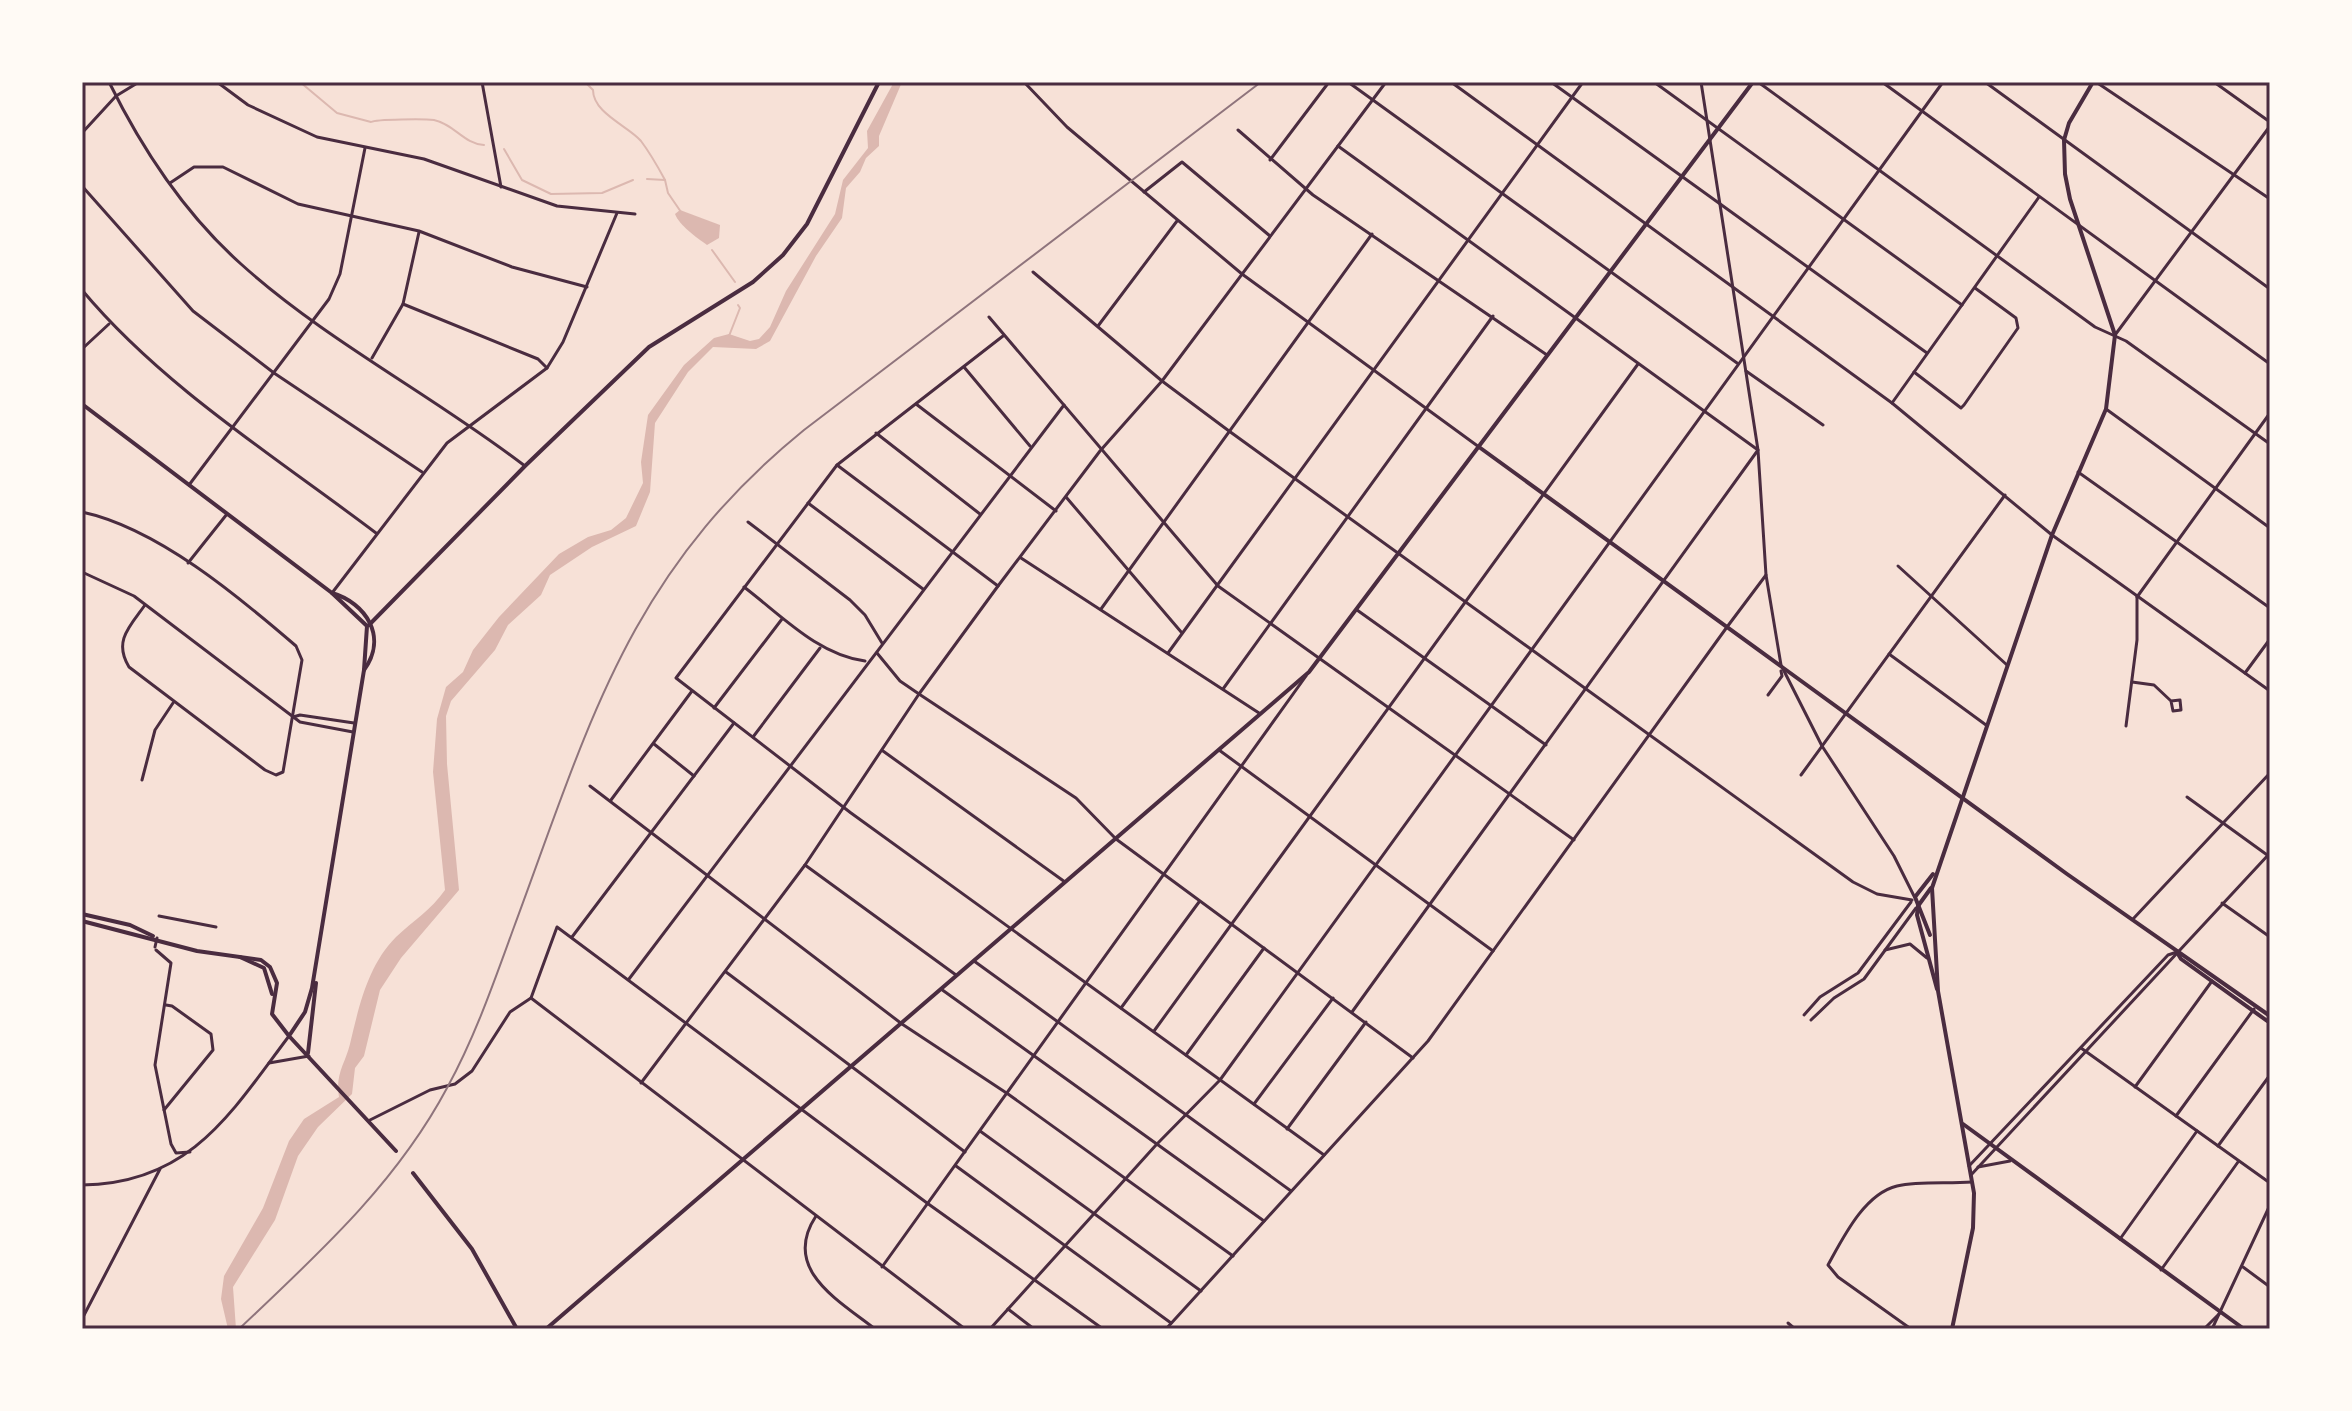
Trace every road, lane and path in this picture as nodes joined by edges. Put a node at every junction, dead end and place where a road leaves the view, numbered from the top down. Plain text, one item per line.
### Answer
1 (109, 82) edge
2 (139, 82) edge
3 (217, 82) edge
4 (482, 82) edge
5 (879, 82) edge
6 (1024, 82) edge
7 (1329, 82) edge
8 (1348, 82) edge
9 (1386, 82) edge
10 (1451, 82) edge
11 (1551, 82) edge
12 (1583, 82) edge
13 (1654, 82) edge
14 (1701, 82) edge
15 (1755, 82) edge
16 (1882, 82) edge
17 (1943, 82) edge
18 (1985, 82) edge
19 (2095, 82) edge
20 (2214, 82) edge
21 (116, 96) junction
22 (1572, 98) junction
23 (1373, 100) junction
24 (1922, 111) junction
25 (1706, 119) junction
26 (2270, 124) edge
27 (1718, 127) junction
28 (1238, 130) dead end
29 (82, 133) edge
30 (1710, 138) junction
31 (2064, 140) junction
32 (1536, 144) junction
33 (1338, 146) junction
34 (365, 148) junction
35 (1270, 160) junction
36 (1879, 170) junction
37 (2235, 174) junction
38 (1680, 175) junction
39 (170, 183) junction
40 (82, 186) edge
41 (501, 187) junction
42 (1306, 187) junction
43 (1144, 192) junction
44 (1501, 193) junction
45 (2039, 197) junction
46 (2270, 199) edge
47 (1721, 206) junction
48 (617, 213) junction
49 (635, 214) dead end
50 (351, 217) junction
51 (1843, 219) junction
52 (1178, 220) junction
53 (1646, 223) junction
54 (2079, 224) junction
55 (419, 231) junction
56 (2192, 233) junction
57 (1372, 234) junction
58 (1271, 237) junction
59 (1467, 241) junction
60 (1998, 256) junction
61 (1808, 269) junction
62 (1609, 271) junction
63 (1033, 272) dead end
64 (1242, 274) junction
65 (1438, 279) junction
66 (2156, 282) junction
67 (587, 287) junction
68 (1732, 287) junction
69 (1975, 288) junction
70 (2270, 289) edge
71 (82, 290) edge
72 (403, 304) junction
73 (1962, 305) junction
74 (1493, 316) junction
75 (1774, 316) junction
76 (989, 317) dead end
77 (1575, 319) junction
78 (314, 320) junction
79 (1307, 323) junction
80 (110, 324) junction
81 (1098, 326) junction
82 (2115, 335) junction
83 (1003, 336) junction
84 (82, 349) edge
85 (1927, 353) junction
86 (1744, 354) junction
87 (1547, 355) junction
88 (372, 358) junction
89 (1737, 363) junction
90 (1638, 364) junction
91 (2270, 364) edge
92 (964, 367) junction
93 (547, 368) junction
94 (1372, 370) junction
95 (1746, 371) junction
96 (1914, 372) junction
97 (274, 373) junction
98 (1162, 381) junction
99 (1892, 403) junction
100 (82, 404) edge
101 (916, 404) junction
102 (1064, 405) junction
103 (1427, 408) junction
104 (2106, 409) junction
105 (1703, 413) junction
106 (2270, 413) edge
107 (470, 423) junction
108 (1823, 425) dead end
109 (235, 426) junction
110 (1229, 431) junction
111 (876, 433) junction
112 (2255, 434) junction
113 (2270, 444) edge
114 (1030, 446) junction
115 (1479, 447) junction
116 (1758, 450) junction
117 (1100, 451) junction
118 (837, 465) junction
119 (525, 466) junction
120 (422, 472) junction
121 (2078, 472) junction
122 (1009, 475) junction
123 (1295, 478) junction
124 (189, 485) junction
125 (2216, 488) junction
126 (1544, 495) junction
127 (2005, 495) junction
128 (1066, 497) junction
129 (808, 503) junction
130 (1056, 511) junction
131 (82, 512) edge
132 (227, 514) junction
133 (980, 514) junction
134 (1348, 516) junction
135 (748, 522) dead end
136 (1163, 524) junction
137 (2270, 528) edge
138 (376, 533) junction
139 (2052, 535) junction
140 (1609, 541) junction
141 (2178, 541) junction
142 (777, 545) junction
143 (952, 551) junction
144 (1400, 554) junction
145 (1021, 558) junction
146 (188, 563) junction
147 (1898, 566) dead end
148 (1129, 571) junction
149 (82, 572) edge
150 (1766, 575) junction
151 (1664, 582) junction
152 (998, 586) junction
153 (1218, 586) junction
154 (744, 587) junction
155 (923, 589) junction
156 (332, 593) junction
157 (1930, 596) junction
158 (2137, 597) junction
159 (1466, 602) junction
160 (145, 605) junction
161 (2270, 608) edge
162 (1101, 609) junction
163 (1357, 610) junction
164 (783, 617) junction
165 (1269, 623) junction
166 (369, 625) junction
167 (1727, 627) junction
168 (1182, 633) junction
169 (2270, 639) edge
170 (882, 643) junction
171 (821, 646) junction
172 (1532, 649) junction
173 (877, 653) junction
174 (1168, 653) junction
175 (1889, 654) junction
176 (1321, 658) junction
177 (1425, 659) junction
178 (867, 661) junction
179 (1781, 665) junction
180 (2009, 666) junction
181 (1309, 672) junction
182 (2245, 673) junction
183 (2132, 682) junction
184 (1586, 688) junction
185 (1223, 689) junction
186 (692, 691) junction
187 (2270, 691) edge
188 (919, 694) junction
189 (1768, 695) dead end
190 (2171, 701) dead end
191 (174, 702) junction
192 (1491, 706) junction
193 (1390, 707) junction
194 (714, 708) junction
195 (1846, 712) junction
196 (1260, 713) junction
197 (293, 717) junction
198 (354, 723) junction
199 (734, 723) junction
200 (2126, 726) dead end
201 (1988, 727) junction
202 (353, 732) junction
203 (1650, 734) junction
204 (753, 737) junction
205 (654, 744) junction
206 (1546, 745) junction
207 (1822, 746) junction
208 (1219, 750) junction
209 (883, 751) junction
210 (1454, 754) junction
211 (791, 766) junction
212 (1243, 768) junction
213 (2270, 773) edge
214 (1801, 775) dead end
215 (694, 776) junction
216 (142, 780) dead end
217 (590, 786) dead end
218 (1510, 794) junction
219 (2187, 797) dead end
220 (1964, 798) junction
221 (609, 802) junction
222 (845, 808) junction
223 (1310, 819) junction
224 (2223, 822) junction
225 (650, 833) junction
226 (1116, 839) junction
227 (1574, 840) junction
228 (2269, 855) edge
229 (805, 865) junction
230 (1375, 865) junction
231 (1935, 872) junction
232 (1164, 876) junction
233 (707, 877) junction
234 (1065, 882) junction
235 (1932, 888) junction
236 (1914, 898) junction
237 (1199, 902) junction
238 (2222, 903) junction
239 (1430, 904) junction
240 (1918, 906) junction
241 (82, 914) edge
242 (159, 916) dead end
243 (2132, 919) junction
244 (765, 920) junction
245 (82, 921) edge
246 (1231, 926) junction
247 (216, 927) dead end
248 (1012, 929) junction
249 (572, 937) junction
250 (2270, 937) edge
251 (156, 938) junction
252 (1264, 948) junction
253 (1885, 950) junction
254 (1933, 950) junction
255 (319, 951) junction
256 (1493, 951) junction
257 (2177, 952) junction
258 (974, 961) junction
259 (1929, 961) junction
260 (726, 972) junction
261 (1298, 973) junction
262 (956, 975) junction
263 (629, 979) junction
264 (2212, 981) junction
265 (1087, 983) junction
266 (941, 989) junction
267 (1938, 991) junction
268 (531, 998) junction
269 (1333, 998) junction
270 (165, 1005) junction
271 (1121, 1008) junction
272 (2254, 1008) junction
273 (1352, 1012) junction
274 (1804, 1015) dead end
275 (2270, 1016) edge
276 (1811, 1020) dead end
277 (1366, 1021) junction
278 (1059, 1022) junction
279 (687, 1023) junction
280 (2270, 1023) edge
281 (902, 1024) junction
282 (1153, 1031) junction
283 (289, 1036) junction
284 (2081, 1047) junction
285 (2087, 1052) junction
286 (1186, 1055) junction
287 (309, 1056) junction
288 (1034, 1057) junction
289 (1413, 1058) junction
290 (269, 1063) junction
291 (852, 1067) junction
292 (2270, 1075) edge
293 (1220, 1080) junction
294 (641, 1083) junction
295 (2135, 1087) junction
296 (1008, 1094) junction
297 (1254, 1104) junction
298 (164, 1110) junction
299 (801, 1110) junction
300 (1185, 1115) junction
301 (2176, 1116) junction
302 (370, 1120) junction
303 (1963, 1124) junction
304 (1287, 1129) junction
305 (980, 1131) junction
306 (2197, 1131) junction
307 (1990, 1144) junction
308 (1156, 1145) junction
309 (2218, 1146) junction
310 (1995, 1150) junction
311 (396, 1151) dead end
312 (190, 1152) junction
313 (965, 1152) junction
314 (1324, 1155) junction
315 (743, 1160) junction
316 (2010, 1161) junction
317 (2239, 1162) junction
318 (956, 1166) junction
319 (1969, 1166) junction
320 (1978, 1167) junction
321 (160, 1169) junction
322 (413, 1173) dead end
323 (1971, 1175) junction
324 (1127, 1178) junction
325 (1972, 1182) junction
326 (2270, 1183) edge
327 (82, 1185) edge
328 (1291, 1191) junction
329 (927, 1203) junction
330 (2270, 1205) edge
331 (1095, 1214) junction
332 (816, 1216) junction
333 (1264, 1221) junction
334 (2120, 1240) junction
335 (1065, 1247) junction
336 (1233, 1257) junction
337 (882, 1267) junction
338 (2243, 1267) junction
339 (2161, 1270) junction
340 (1035, 1280) junction
341 (2270, 1287) edge
342 (1201, 1291) junction
343 (1008, 1309) junction
344 (2221, 1312) junction
345 (82, 1319) edge
346 (1171, 1323) junction
347 (1788, 1323) dead end
348 (517, 1329) edge
349 (546, 1329) edge
350 (875, 1329) edge
351 (965, 1329) edge
352 (990, 1329) edge
353 (1034, 1329) edge
354 (1103, 1329) edge
355 (1166, 1329) edge
356 (1795, 1329) edge
357 (1911, 1329) edge
358 (1952, 1329) edge
359 (2204, 1329) edge
360 (2212, 1329) edge
361 (2244, 1329) edge

1 - 21 street
2 - 21 street
3 - 34 street
4 - 41 street
5 - 119 main road
6 - 43 street
7 - 35 street
8 - 23 street
9 - 23 street
10 - 32 street
11 - 22 street
12 - 22 street
13 - 25 street
14 - 25 street
15 - 27 main road
15 - 36 street
16 - 24 street
17 - 24 street
18 - 31 street
19 - 31 main road
19 - 37 street
20 - 26 street
21 - 29 street
21 - 39 street
22 - 32 street
22 - 38 street
23 - 33 street
23 - 44 street
24 - 36 street
24 - 45 street
25 - 27 street
25 - 30 street
26 - 37 street
27 - 30 main road
27 - 51 street
28 - 35 street
30 - 38 main road
30 - 47 street
31 - 54 main road
31 - 56 street
32 - 44 street
32 - 53 street
33 - 42 street
33 - 59 street
34 - 41 street
34 - 50 street
35 - 42 street
36 - 51 street
36 - 60 street
37 - 46 street
37 - 56 street
38 - 47 street
38 - 53 main road
39 - 50 street
39 - 78 street
40 - 97 street
41 - 48 street
42 - 57 street
42 - 58 street
43 - 52 street
43 - 58 street
44 - 59 street
44 - 62 street
45 - 54 street
45 - 60 street
47 - 61 street
47 - 68 street
48 - 49 street
48 - 67 street
50 - 55 street
50 - 78 street
51 - 61 street
51 - 73 street
52 - 64 street
52 - 81 street
53 - 62 main road
53 - 68 street
54 - 66 street
54 - 82 main road
55 - 67 street
55 - 72 street
56 - 66 street
56 - 70 street
57 - 65 street
57 - 79 street
58 - 64 street
59 - 65 street
59 - 77 street
60 - 69 street
60 - 82 street
61 - 75 street
61 - 85 street
62 - 77 main road
62 - 89 street
63 - 81 street
64 - 79 street
64 - 98 street
65 - 74 street
65 - 94 street
66 - 82 street
66 - 91 street
67 - 93 street
68 - 75 street
68 - 86 street
69 - 73 street
69 - 96 street
71 - 80 street
72 - 88 street
72 - 93 street
73 - 85 street
74 - 87 street
74 - 103 street
75 - 86 street
75 - 99 street
76 - 83 street
77 - 87 main road
77 - 90 street
78 - 88 street
78 - 97 street
79 - 94 street
79 - 110 street
80 - 84 street
80 - 109 street
81 - 98 street
82 - 104 main road
82 - 112 street
83 - 92 street
83 - 102 street
85 - 96 street
86 - 89 street
86 - 95 street
87 - 115 main road
88 - 107 street
89 - 105 street
90 - 105 street
90 - 126 street
92 - 101 street
92 - 114 street
93 - 107 street
94 - 103 street
94 - 123 street
95 - 108 street
95 - 116 street
96 - 99 street
97 - 109 street
97 - 120 street
98 - 110 street
98 - 117 street
99 - 127 street
100 - 124 main road
101 - 111 street
101 - 122 street
102 - 114 street
102 - 117 street
103 - 115 street
103 - 134 street
104 - 121 main road
104 - 125 street
105 - 116 street
105 - 140 street
106 - 112 street
107 - 119 street
107 - 120 street
109 - 124 street
109 - 138 street
110 - 123 street
110 - 136 street
111 - 118 street
111 - 133 street
112 - 113 street
112 - 125 street
114 - 122 street
115 - 126 main road
115 - 144 main road
116 - 150 street
116 - 151 street
117 - 128 street
117 - 136 street
118 - 129 street
118 - 143 street
119 - 166 main road
120 - 138 street
121 - 139 main road
121 - 141 street
122 - 130 street
122 - 133 street
123 - 134 street
123 - 153 street
124 - 132 main road
125 - 137 street
125 - 141 street
126 - 140 main road
126 - 159 street
127 - 139 street
127 - 157 street
128 - 130 street
128 - 148 street
129 - 142 street
129 - 155 street
130 - 145 street
131 - 146 street
132 - 146 street
132 - 156 main road
133 - 143 street
134 - 144 street
134 - 165 street
135 - 142 street
136 - 148 street
136 - 153 street
138 - 156 street
139 - 158 street
139 - 180 main road
140 - 151 main road
140 - 172 street
141 - 158 street
141 - 161 street
142 - 154 street
142 - 170 street
143 - 152 street
143 - 155 street
144 - 159 street
144 - 163 main road
145 - 152 street
145 - 162 street
146 - 197 street
147 - 157 street
148 - 162 street
148 - 168 street
149 - 160 street
150 - 167 street
150 - 179 street
151 - 167 main road
151 - 184 street
152 - 188 street
153 - 165 street
153 - 168 street
154 - 164 street
154 - 186 street
155 - 170 street
156 - 166 main road
157 - 175 street
157 - 180 street
158 - 182 street
158 - 183 street
159 - 172 street
159 - 177 street
160 - 191 street
160 - 197 street
162 - 174 street
163 - 176 main road
163 - 177 street
164 - 171 street
164 - 194 street
165 - 176 street
165 - 185 street
166 - 198 main road
167 - 179 main road
167 - 203 street
168 - 174 street
169 - 182 street
170 - 173 street
171 - 178 street
171 - 204 street
172 - 184 street
172 - 192 street
173 - 178 street
173 - 188 street
174 - 185 street
175 - 195 street
175 - 201 street
176 - 181 main road
176 - 193 street
177 - 192 street
177 - 193 street
178 - 211 street
179 - 189 street
179 - 195 main road
179 - 207 street
180 - 201 main road
181 - 196 main road
181 - 212 street
182 - 187 street
183 - 190 street
183 - 200 street
184 - 203 street
184 - 206 street
185 - 196 street
186 - 194 street
186 - 205 street
188 - 209 street
188 - 226 street
191 - 197 street
191 - 216 street
192 - 206 street
192 - 210 street
193 - 210 street
193 - 223 street
194 - 199 street
195 - 207 street
195 - 220 main road
196 - 208 main road
197 - 198 street
197 - 202 street
198 - 202 main road
199 - 204 street
199 - 215 street
201 - 220 main road
202 - 255 main road
203 - 227 street
203 - 236 street
204 - 211 street
205 - 215 street
205 - 221 street
206 - 218 street
207 - 214 street
207 - 236 street
208 - 212 street
208 - 226 main road
209 - 222 street
209 - 234 street
210 - 218 street
210 - 230 street
211 - 222 street
211 - 233 street
212 - 223 street
212 - 232 street
213 - 224 street
215 - 225 street
217 - 221 street
218 - 227 street
218 - 239 street
219 - 224 street
220 - 231 main road
220 - 243 main road
221 - 225 street
222 - 229 street
222 - 248 street
223 - 230 street
223 - 246 street
224 - 228 street
224 - 243 street
225 - 233 street
225 - 249 street
226 - 232 street
226 - 234 main road
227 - 256 street
228 - 238 street
229 - 244 street
229 - 262 street
230 - 239 street
230 - 261 street
231 - 235 main road
231 - 236 main road
232 - 237 street
232 - 265 street
233 - 244 street
233 - 263 street
234 - 248 main road
235 - 240 main road
235 - 254 main road
236 - 240 main road
236 - 274 street
237 - 246 street
237 - 271 street
238 - 250 street
238 - 257 street
239 - 256 street
239 - 273 street
240 - 253 street
240 - 254 main road
240 - 259 main road
241 - 251 main road
242 - 247 street
243 - 257 main road
244 - 260 street
244 - 281 street
245 - 251 main road
246 - 252 street
246 - 282 street
248 - 258 main road
248 - 265 street
249 - 263 street
249 - 268 street
251 - 270 street
251 - 283 main road
252 - 261 street
252 - 286 street
253 - 259 street
253 - 276 street
254 - 267 main road
255 - 283 main road
255 - 287 main road
256 - 289 street
257 - 264 main road
257 - 272 main road
257 - 284 street
257 - 285 street
258 - 262 main road
258 - 278 street
259 - 267 main road
260 - 279 street
260 - 291 street
261 - 269 street
261 - 293 street
262 - 266 main road
263 - 279 street
264 - 272 main road
264 - 295 street
265 - 271 street
265 - 278 street
266 - 281 main road
266 - 288 street
267 - 303 main road
268 - 294 street
268 - 302 street
269 - 273 street
269 - 297 street
270 - 298 street
270 - 298 street
271 - 282 street
272 - 275 main road
272 - 280 main road
272 - 301 street
273 - 277 street
277 - 289 street
277 - 304 street
278 - 288 street
278 - 300 street
279 - 294 street
279 - 299 street
281 - 291 main road
281 - 296 street
282 - 286 street
283 - 287 main road
283 - 290 street
284 - 285 street
284 - 307 street
285 - 295 street
285 - 310 street
286 - 293 street
287 - 290 street
287 - 302 main road
288 - 296 street
288 - 308 street
289 - 314 street
290 - 312 street
291 - 299 main road
291 - 313 street
292 - 309 street
293 - 297 street
293 - 300 street
294 - 315 street
295 - 301 street
296 - 305 street
296 - 324 street
297 - 304 street
298 - 312 street
299 - 315 main road
299 - 329 street
300 - 308 street
300 - 328 street
301 - 306 street
302 - 311 main road
303 - 307 main road
303 - 319 main road
304 - 314 street
305 - 313 street
305 - 331 street
306 - 309 street
306 - 334 street
307 - 310 main road
307 - 319 street
308 - 324 street
308 - 333 street
309 - 317 street
310 - 316 main road
310 - 320 street
312 - 321 street
313 - 318 street
314 - 328 street
315 - 332 street
315 - 349 main road
316 - 320 street
316 - 334 main road
317 - 326 street
317 - 339 street
318 - 329 street
318 - 335 street
319 - 323 main road
320 - 323 street
321 - 327 street
321 - 345 street
322 - 348 main road
323 - 325 main road
324 - 331 street
324 - 336 street
325 - 357 street
325 - 358 main road
328 - 333 street
329 - 337 street
329 - 340 street
330 - 338 street
331 - 335 street
331 - 342 street
332 - 337 street
332 - 350 street
333 - 336 street
334 - 339 main road
335 - 340 street
335 - 346 street
336 - 342 street
337 - 351 street
338 - 341 street
338 - 344 street
339 - 344 main road
340 - 343 street
340 - 354 street
342 - 346 street
343 - 352 street
343 - 353 street
344 - 359 street
344 - 360 street
344 - 361 main road
346 - 355 street
347 - 356 street

